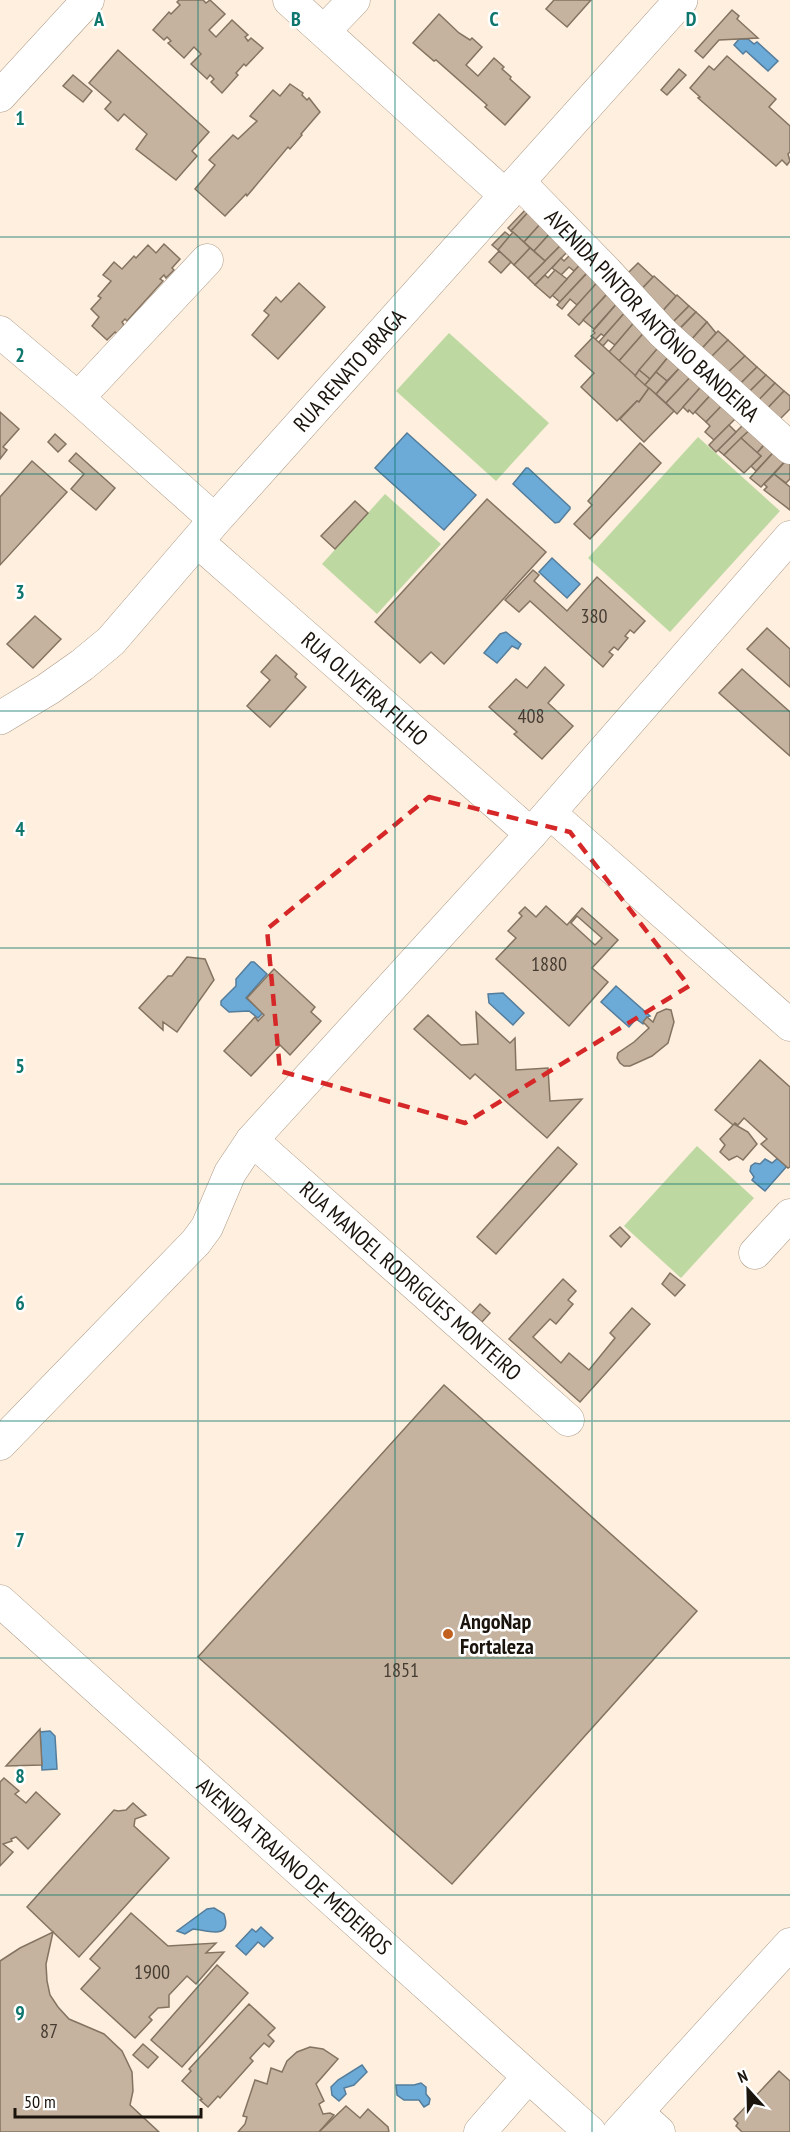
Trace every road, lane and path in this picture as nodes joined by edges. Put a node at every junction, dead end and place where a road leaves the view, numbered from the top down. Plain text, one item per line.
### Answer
1 (88, 0) edge
2 (288, 0) edge
3 (354, 0) edge
4 (681, 0) edge
5 (324, 31) junction
6 (0, 96) edge
7 (511, 188) junction
8 (207, 260) dead end
9 (0, 332) edge
10 (78, 398) junction
11 (790, 447) edge
12 (206, 531) junction
13 (790, 537) edge
14 (0, 718) edge
15 (541, 823) junction
16 (790, 1025) edge
17 (252, 1140) junction
18 (790, 1215) edge
19 (754, 1253) dead end
20 (568, 1420) dead end
21 (0, 1444) edge
22 (0, 1601) edge
23 (790, 1944) edge
24 (528, 2077) junction
25 (639, 2125) edge
26 (480, 2132) edge
27 (590, 2132) edge

1 - 6 street
2 - 5 street, AVENIDA PINTOR ANTÔNIO BANDEIRA
3 - 5 street
4 - 7 main road, RUA RENATO BRAGA
5 - 7 street, AVENIDA PINTOR ANTÔNIO BANDEIRA
7 - 11 street, AVENIDA PINTOR ANTÔNIO BANDEIRA
7 - 12 main road, RUA RENATO BRAGA
8 - 10 street
9 - 10 street, RUA OLIVEIRA FILHO
10 - 12 street, RUA OLIVEIRA FILHO
12 - 14 main road, RUA RENATO BRAGA
12 - 15 street, RUA OLIVEIRA FILHO
13 - 15 street
15 - 16 street, RUA OLIVEIRA FILHO
15 - 17 street
17 - 20 street, RUA MANOEL RODRIGUES MONTEIRO
17 - 21 street
18 - 19 street
22 - 24 street, AVENIDA TRAJANO DE MEDEIROS
23 - 25 street
24 - 26 street
24 - 27 street, AVENIDA TRAJANO DE MEDEIROS

